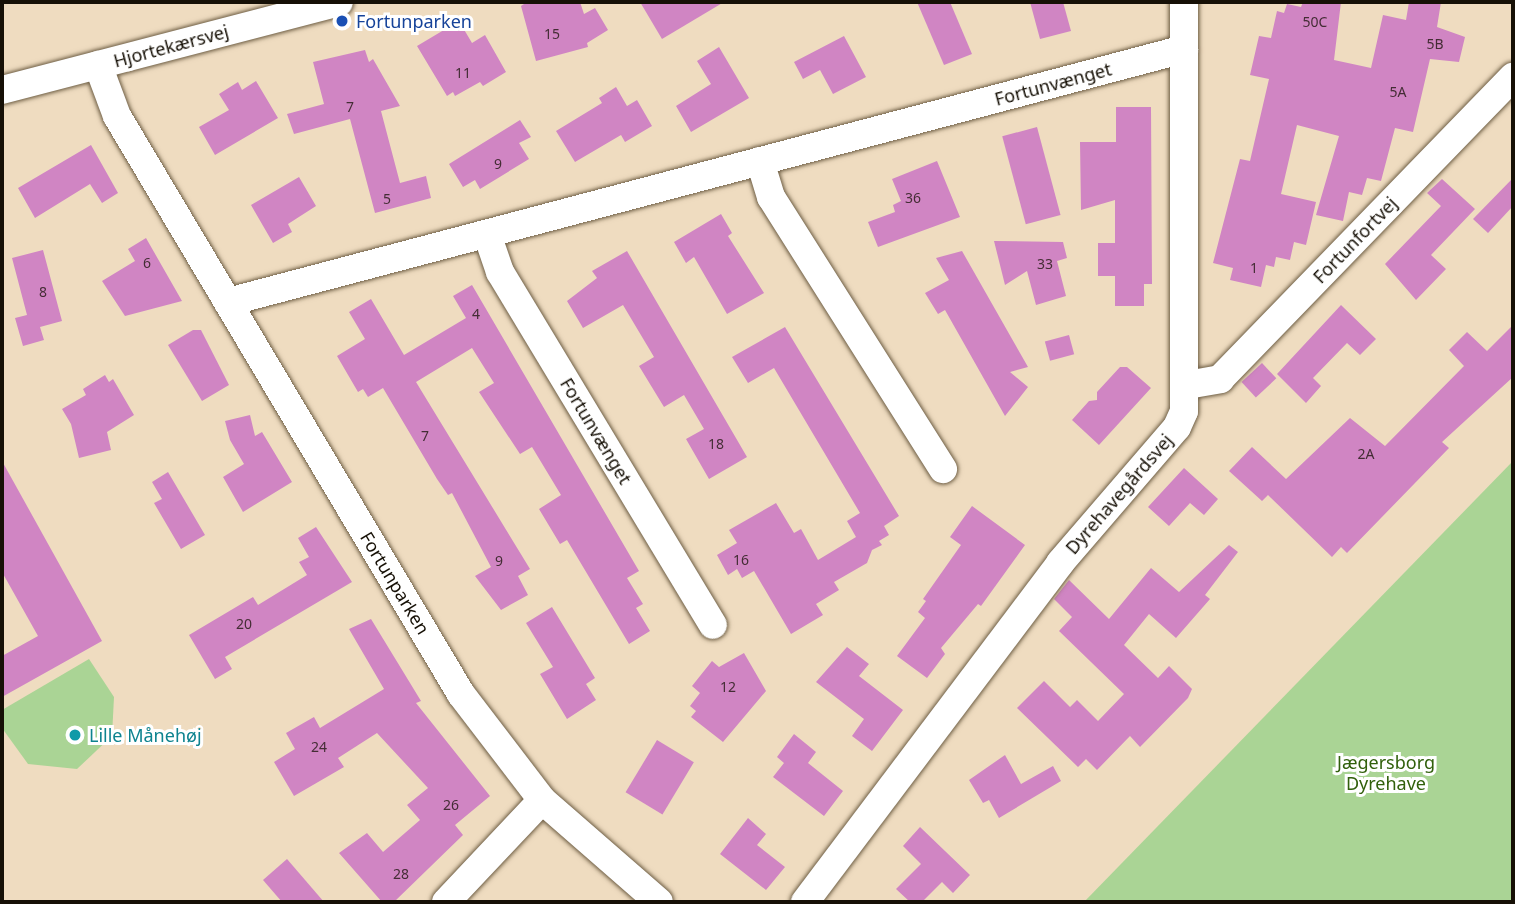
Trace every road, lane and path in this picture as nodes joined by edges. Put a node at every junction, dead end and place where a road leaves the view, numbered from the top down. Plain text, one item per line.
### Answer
1 (340, 2) edge
2 (1184, 2) edge
3 (1184, 50) junction
4 (98, 65) junction
5 (1513, 78) edge
6 (2, 90) edge
7 (760, 161) junction
8 (487, 234) junction
9 (228, 302) junction
10 (1187, 385) junction
11 (943, 469) dead end
12 (713, 625) dead end
13 (541, 800) junction
14 (446, 902) edge
15 (659, 902) edge
16 (805, 902) edge

1 - 4 street, Hjortekærsvej
2 - 3 street, Dyrehavegårdsvej
3 - 7 street, Fortunvænget
3 - 10 street, Dyrehavegårdsvej
4 - 6 street, Hjortekærsvej
4 - 9 street, Fortunparken
5 - 10 street, Fortunfortvej
7 - 8 street, Fortunvænget
7 - 11 street
8 - 9 street, Fortunvænget
8 - 12 street, Fortunvænget
9 - 13 street, Fortunparken
10 - 16 street, Dyrehavegårdsvej
13 - 14 street
13 - 15 street, Fortunparken

